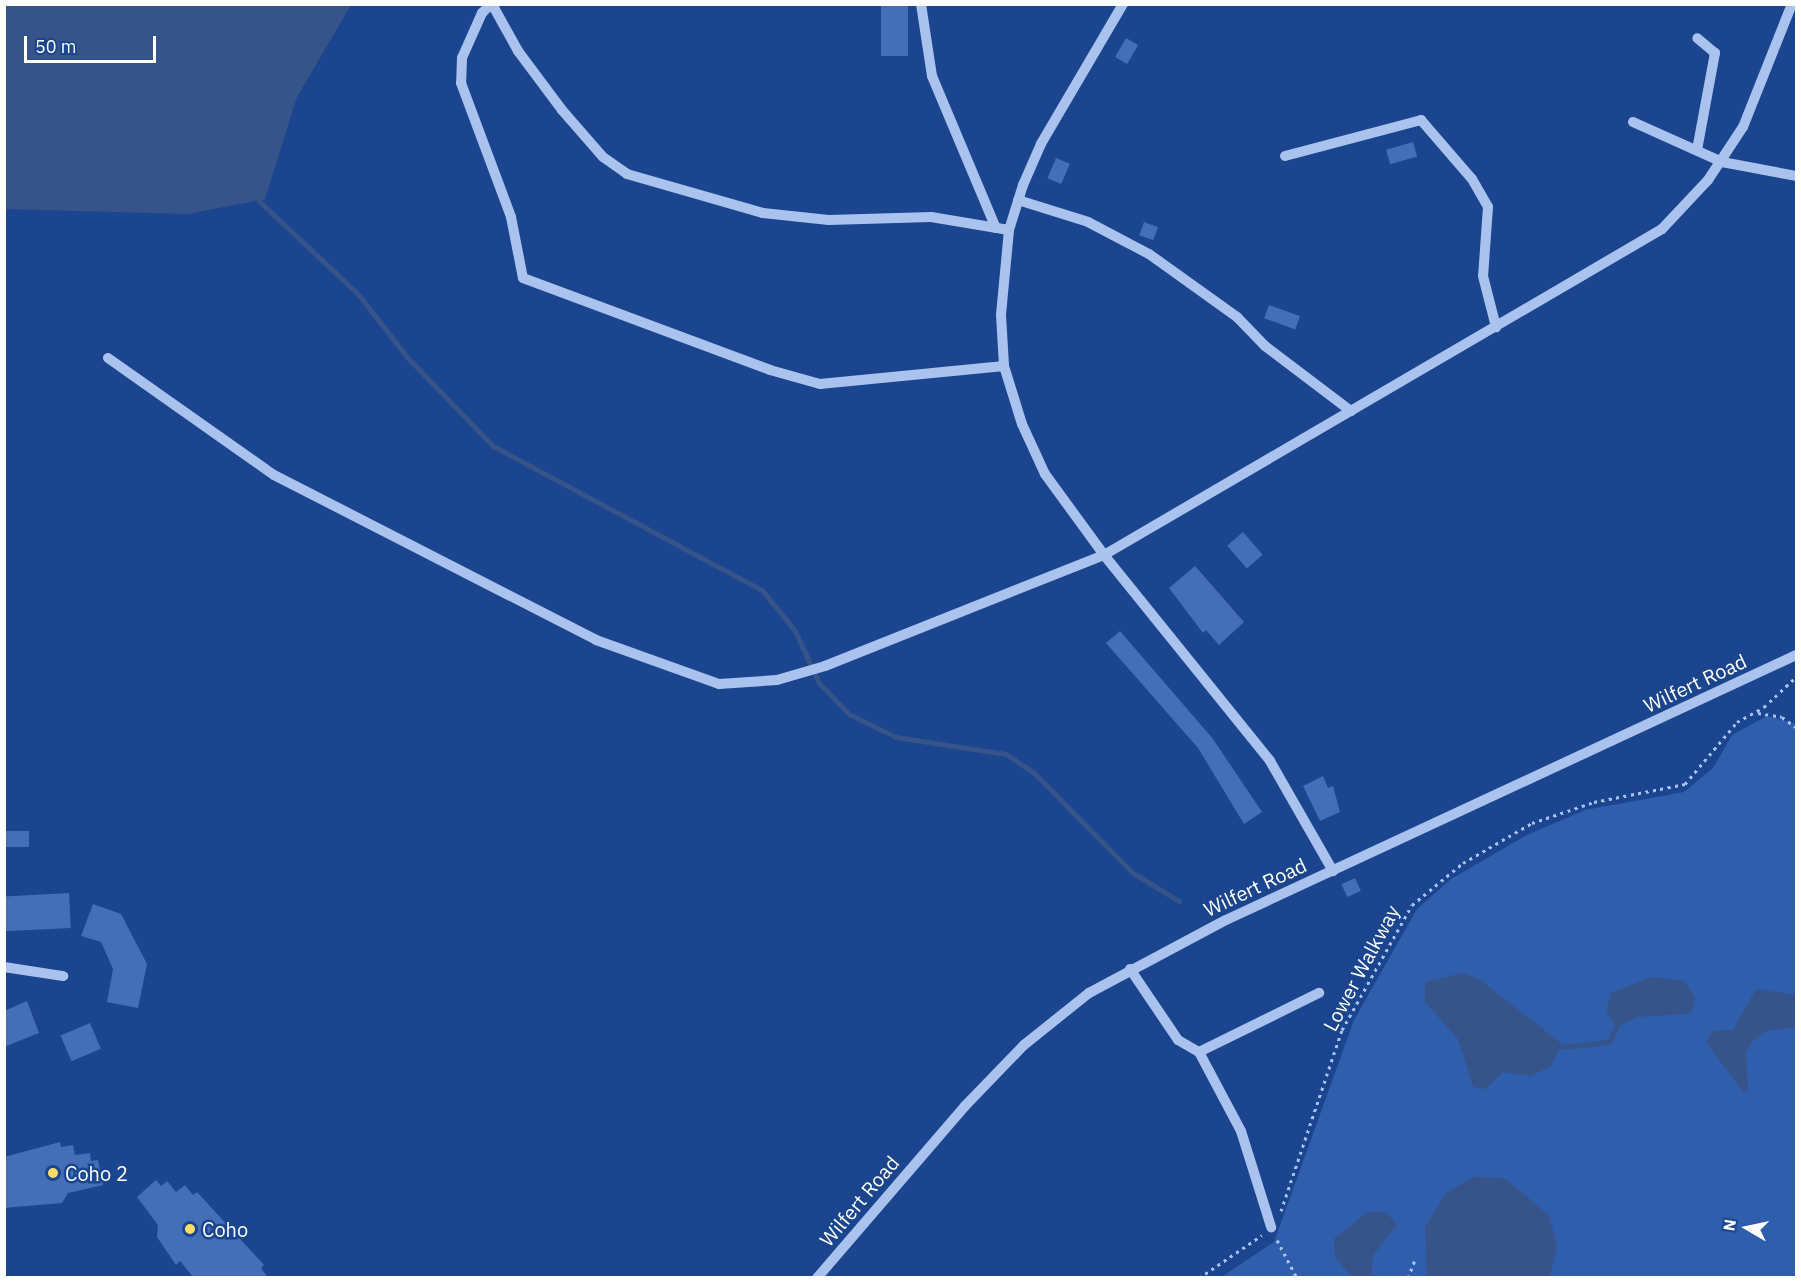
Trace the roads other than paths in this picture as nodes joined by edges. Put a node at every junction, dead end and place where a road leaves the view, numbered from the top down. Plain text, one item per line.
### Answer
1 (492, 4) edge
2 (921, 4) edge
3 (1124, 4) edge
4 (1792, 4) edge
5 (1697, 38) dead end
6 (1633, 122) dead end
7 (1697, 150) junction
8 (1285, 156) dead end
9 (1722, 162) junction
10 (1797, 176) edge
11 (1018, 200) junction
12 (996, 228) junction
13 (1009, 230) junction
14 (1496, 327) junction
15 (108, 358) dead end
16 (1004, 366) junction
17 (1351, 411) junction
18 (1104, 555) junction
19 (1797, 655) edge
20 (1333, 871) junction
21 (4, 967) edge
22 (1130, 969) junction
23 (63, 976) dead end
24 (1319, 993) dead end
25 (1199, 1052) junction
26 (1271, 1227) road end
27 (817, 1278) edge

1 - 12 street
1 - 16 street
2 - 12 street
3 - 11 street
4 - 9 street
5 - 7 street
6 - 7 street
7 - 9 street
8 - 14 street
9 - 10 street
9 - 14 street
11 - 13 street
11 - 17 street
12 - 13 street
13 - 16 street
14 - 17 street
15 - 18 street
16 - 18 street
17 - 18 street
18 - 20 street
19 - 20 street, Wilfert Road
20 - 22 street, Wilfert Road
21 - 23 street
22 - 25 street
22 - 27 street, Wilfert Road
24 - 25 street
25 - 26 street

